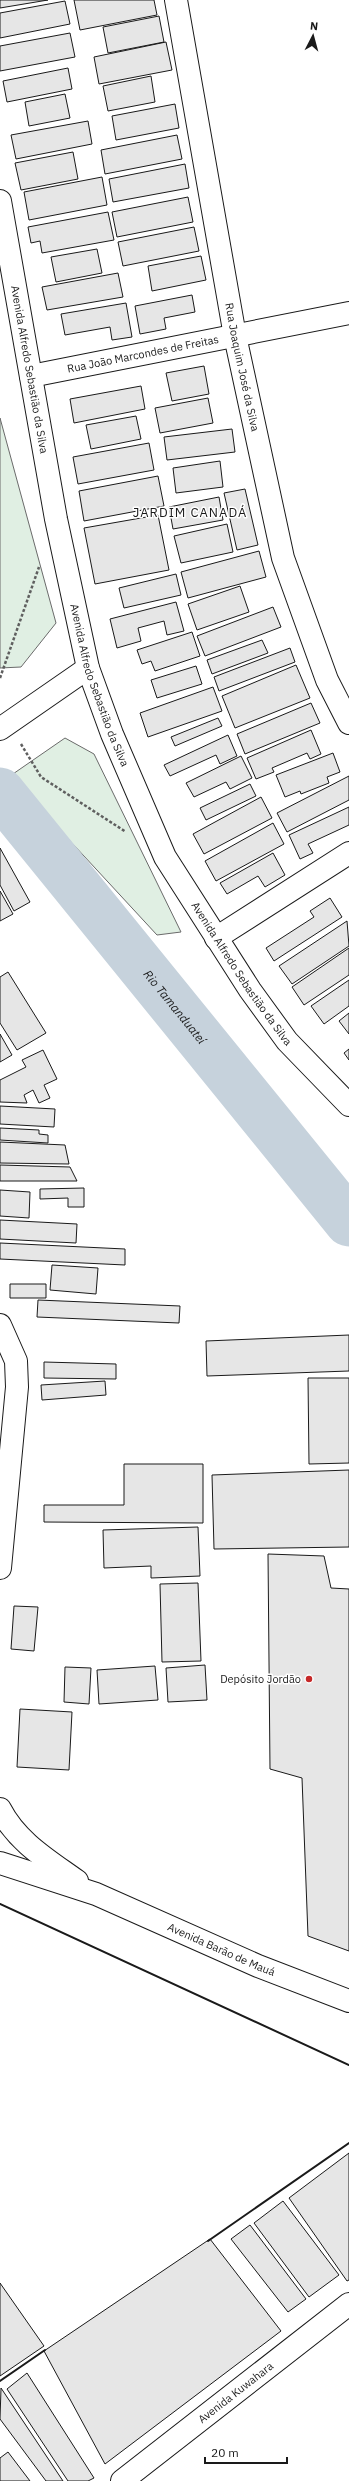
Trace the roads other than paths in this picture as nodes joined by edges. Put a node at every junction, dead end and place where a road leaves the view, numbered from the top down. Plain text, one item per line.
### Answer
1 (176, 0) edge
2 (0, 201) edge
3 (349, 313) edge
4 (235, 336) junction
5 (31, 376) junction
6 (88, 668) junction
7 (349, 723) edge
8 (4, 726) edge
9 (349, 853) edge
10 (216, 938) junction
11 (349, 1105) edge
12 (0, 1325) edge
13 (0, 1568) edge
14 (0, 1809) edge
15 (0, 1863) edge
16 (96, 1894) junction
17 (349, 2001) edge
18 (349, 2304) edge
19 (122, 2481) edge

1 - 4 street, Rua Joaquim José da Silva
2 - 5 street, Avenida Alfredo Sebastião da Silva
3 - 4 street, Rua João Marcondes de Freitas
4 - 5 street, Rua João Marcondes de Freitas
4 - 7 street, Rua Joaquim José da Silva
5 - 6 street, Avenida Alfredo Sebastião da Silva
6 - 8 street
6 - 10 street, Avenida Alfredo Sebastião da Silva
9 - 10 street
10 - 11 street, Avenida Alfredo Sebastião da Silva
12 - 13 street
14 - 16 street, Avenida Barão de Mauá
15 - 16 street, Avenida Barão de Mauá
16 - 17 street, Avenida Barão de Mauá
18 - 19 street, Avenida Kuwahara

